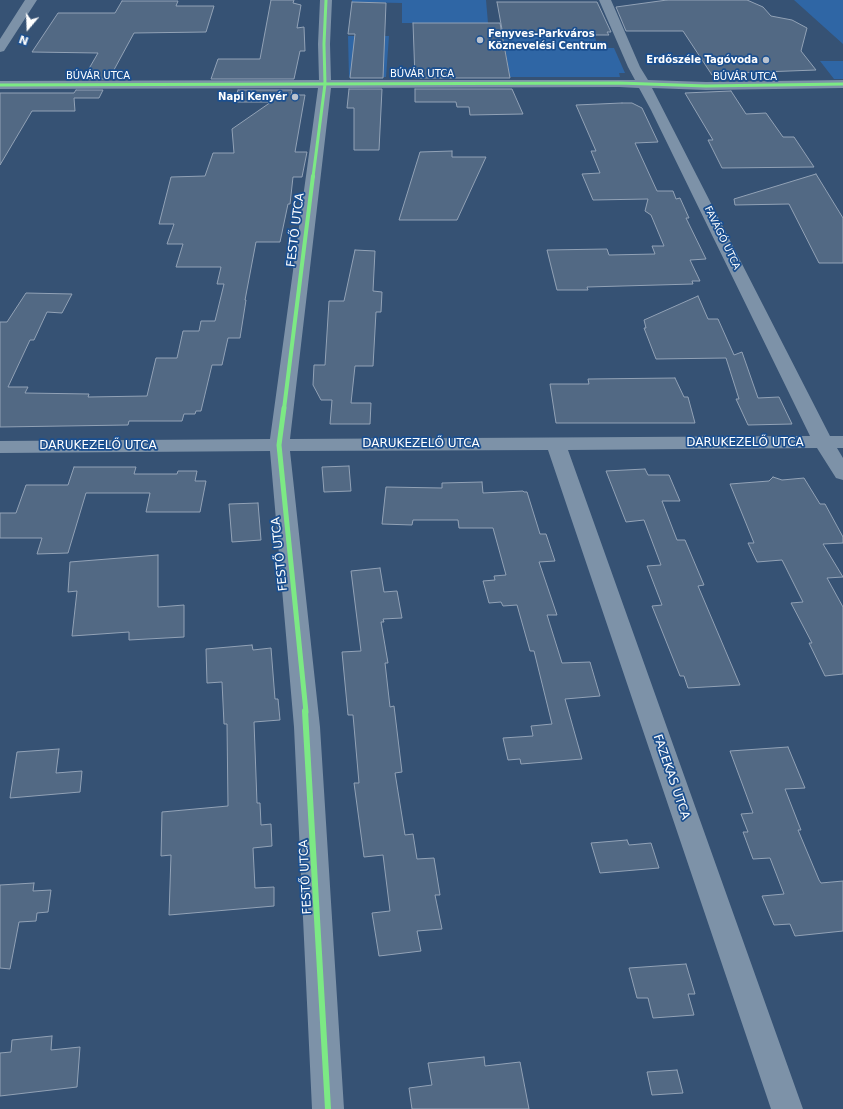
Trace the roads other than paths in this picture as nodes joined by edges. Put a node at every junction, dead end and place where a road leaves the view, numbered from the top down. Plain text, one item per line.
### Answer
1 (31, 0) edge
2 (326, 0) edge
3 (605, 0) edge
4 (0, 48) edge
5 (325, 84) junction
6 (644, 84) junction
7 (843, 84) edge
8 (0, 85) edge
9 (823, 442) junction
10 (843, 442) edge
11 (556, 444) junction
12 (279, 445) junction
13 (0, 447) edge
14 (843, 474) edge
15 (328, 1109) edge
16 (787, 1109) edge

1 - 4 street
2 - 5 street, FESTŐ UTCA
3 - 6 street, FAVÁGÓ UTCA
5 - 6 street, BÚVÁR UTCA
5 - 8 street, BÚVÁR UTCA
5 - 12 street, FESTŐ UTCA
6 - 7 street, BÚVÁR UTCA
6 - 9 street, FAVÁGÓ UTCA
9 - 10 street, DARUKEZELŐ UTCA
9 - 11 street, DARUKEZELŐ UTCA
9 - 14 street, FAVÁGÓ UTCA
11 - 12 street, DARUKEZELŐ UTCA
11 - 16 street, FAZEKAS UTCA
12 - 13 street, DARUKEZELŐ UTCA
12 - 15 street, FESTŐ UTCA

